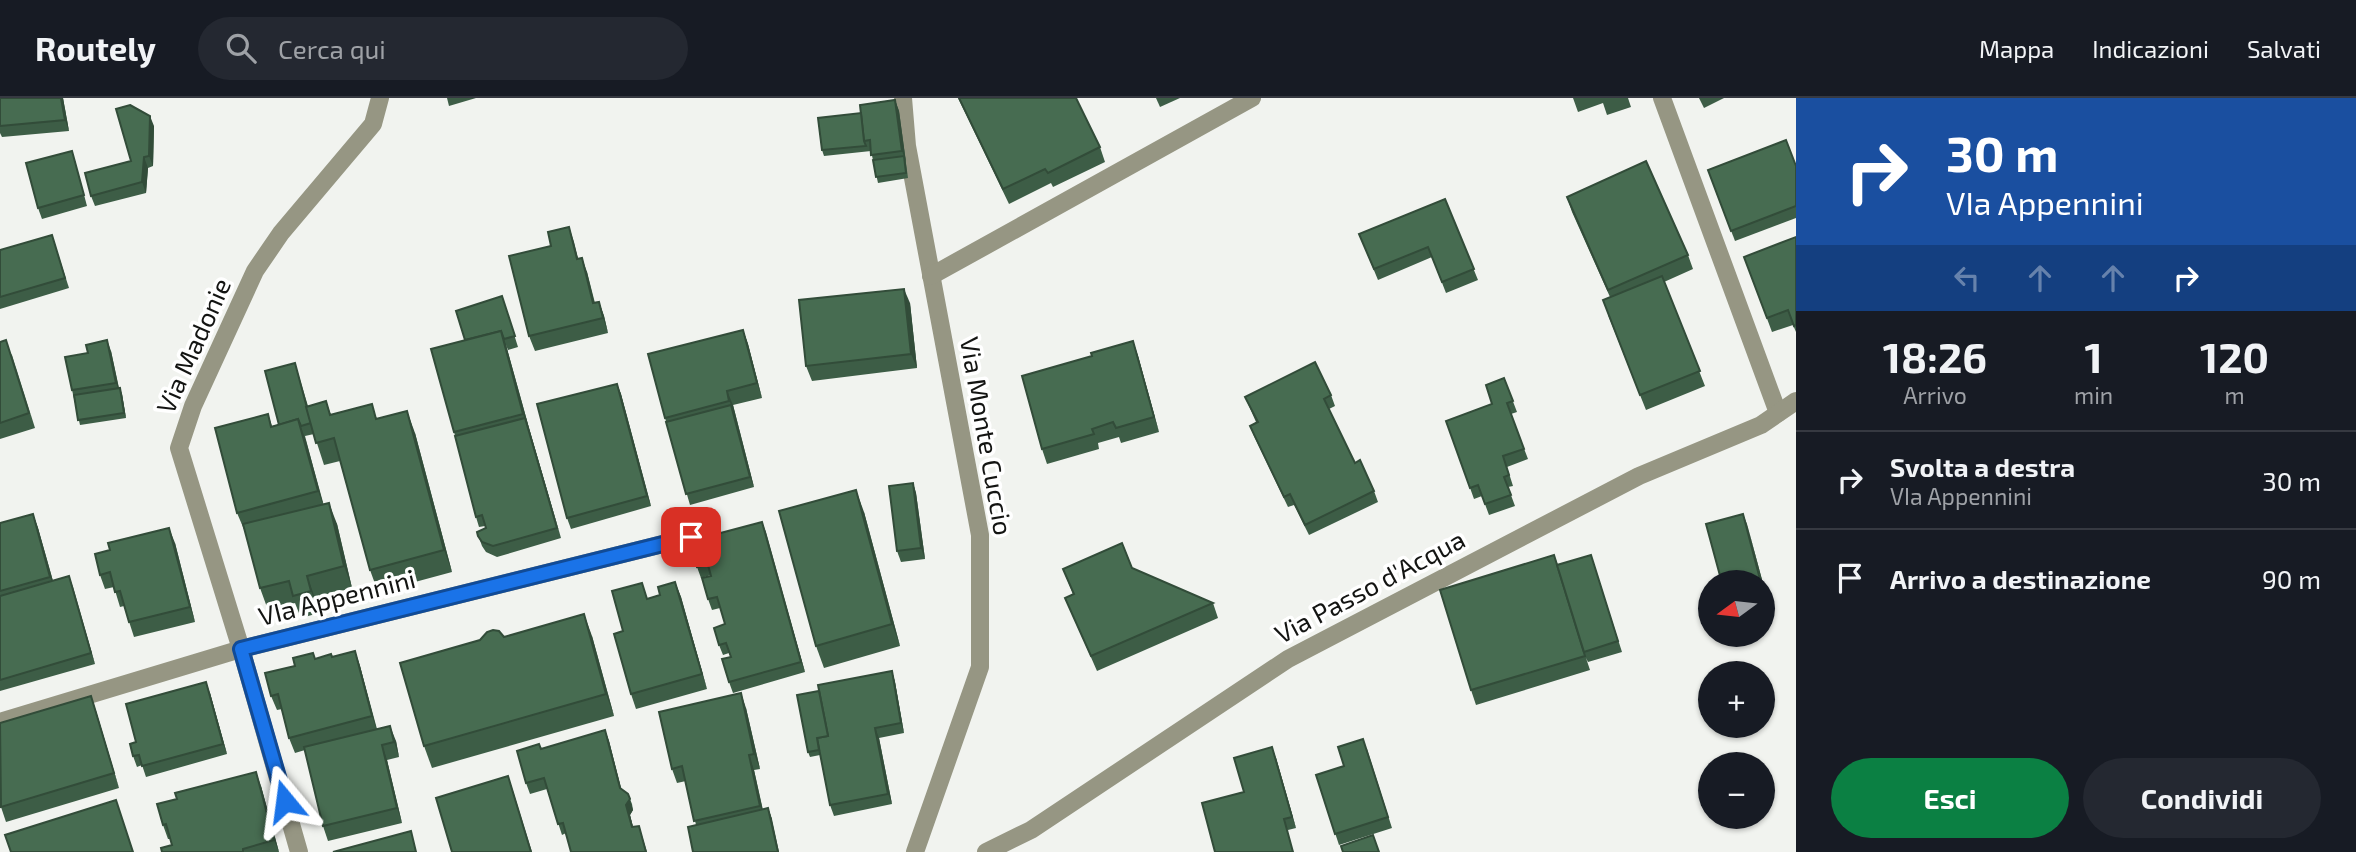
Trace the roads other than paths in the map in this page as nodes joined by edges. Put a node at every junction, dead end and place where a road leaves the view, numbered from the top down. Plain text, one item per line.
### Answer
1 (380, 98) edge
2 (904, 98) edge
3 (1252, 98) edge
4 (1662, 98) edge
5 (931, 276) junction
6 (1796, 401) edge
7 (1778, 413) junction
8 (691, 537) dead end
9 (241, 649) junction
10 (0, 722) edge
11 (299, 852) edge
12 (915, 852) edge
13 (986, 852) edge

1 - 9 street, Via Madonie
2 - 5 street, Via Monte Cuccio
3 - 5 street
4 - 7 street
5 - 12 street, Via Monte Cuccio
6 - 7 street, Via Passo d'Acqua
7 - 13 street, Via Passo d'Acqua
8 - 9 street, VIa Appennini
9 - 10 street, VIa Appennini
9 - 11 street, Via Madonie

